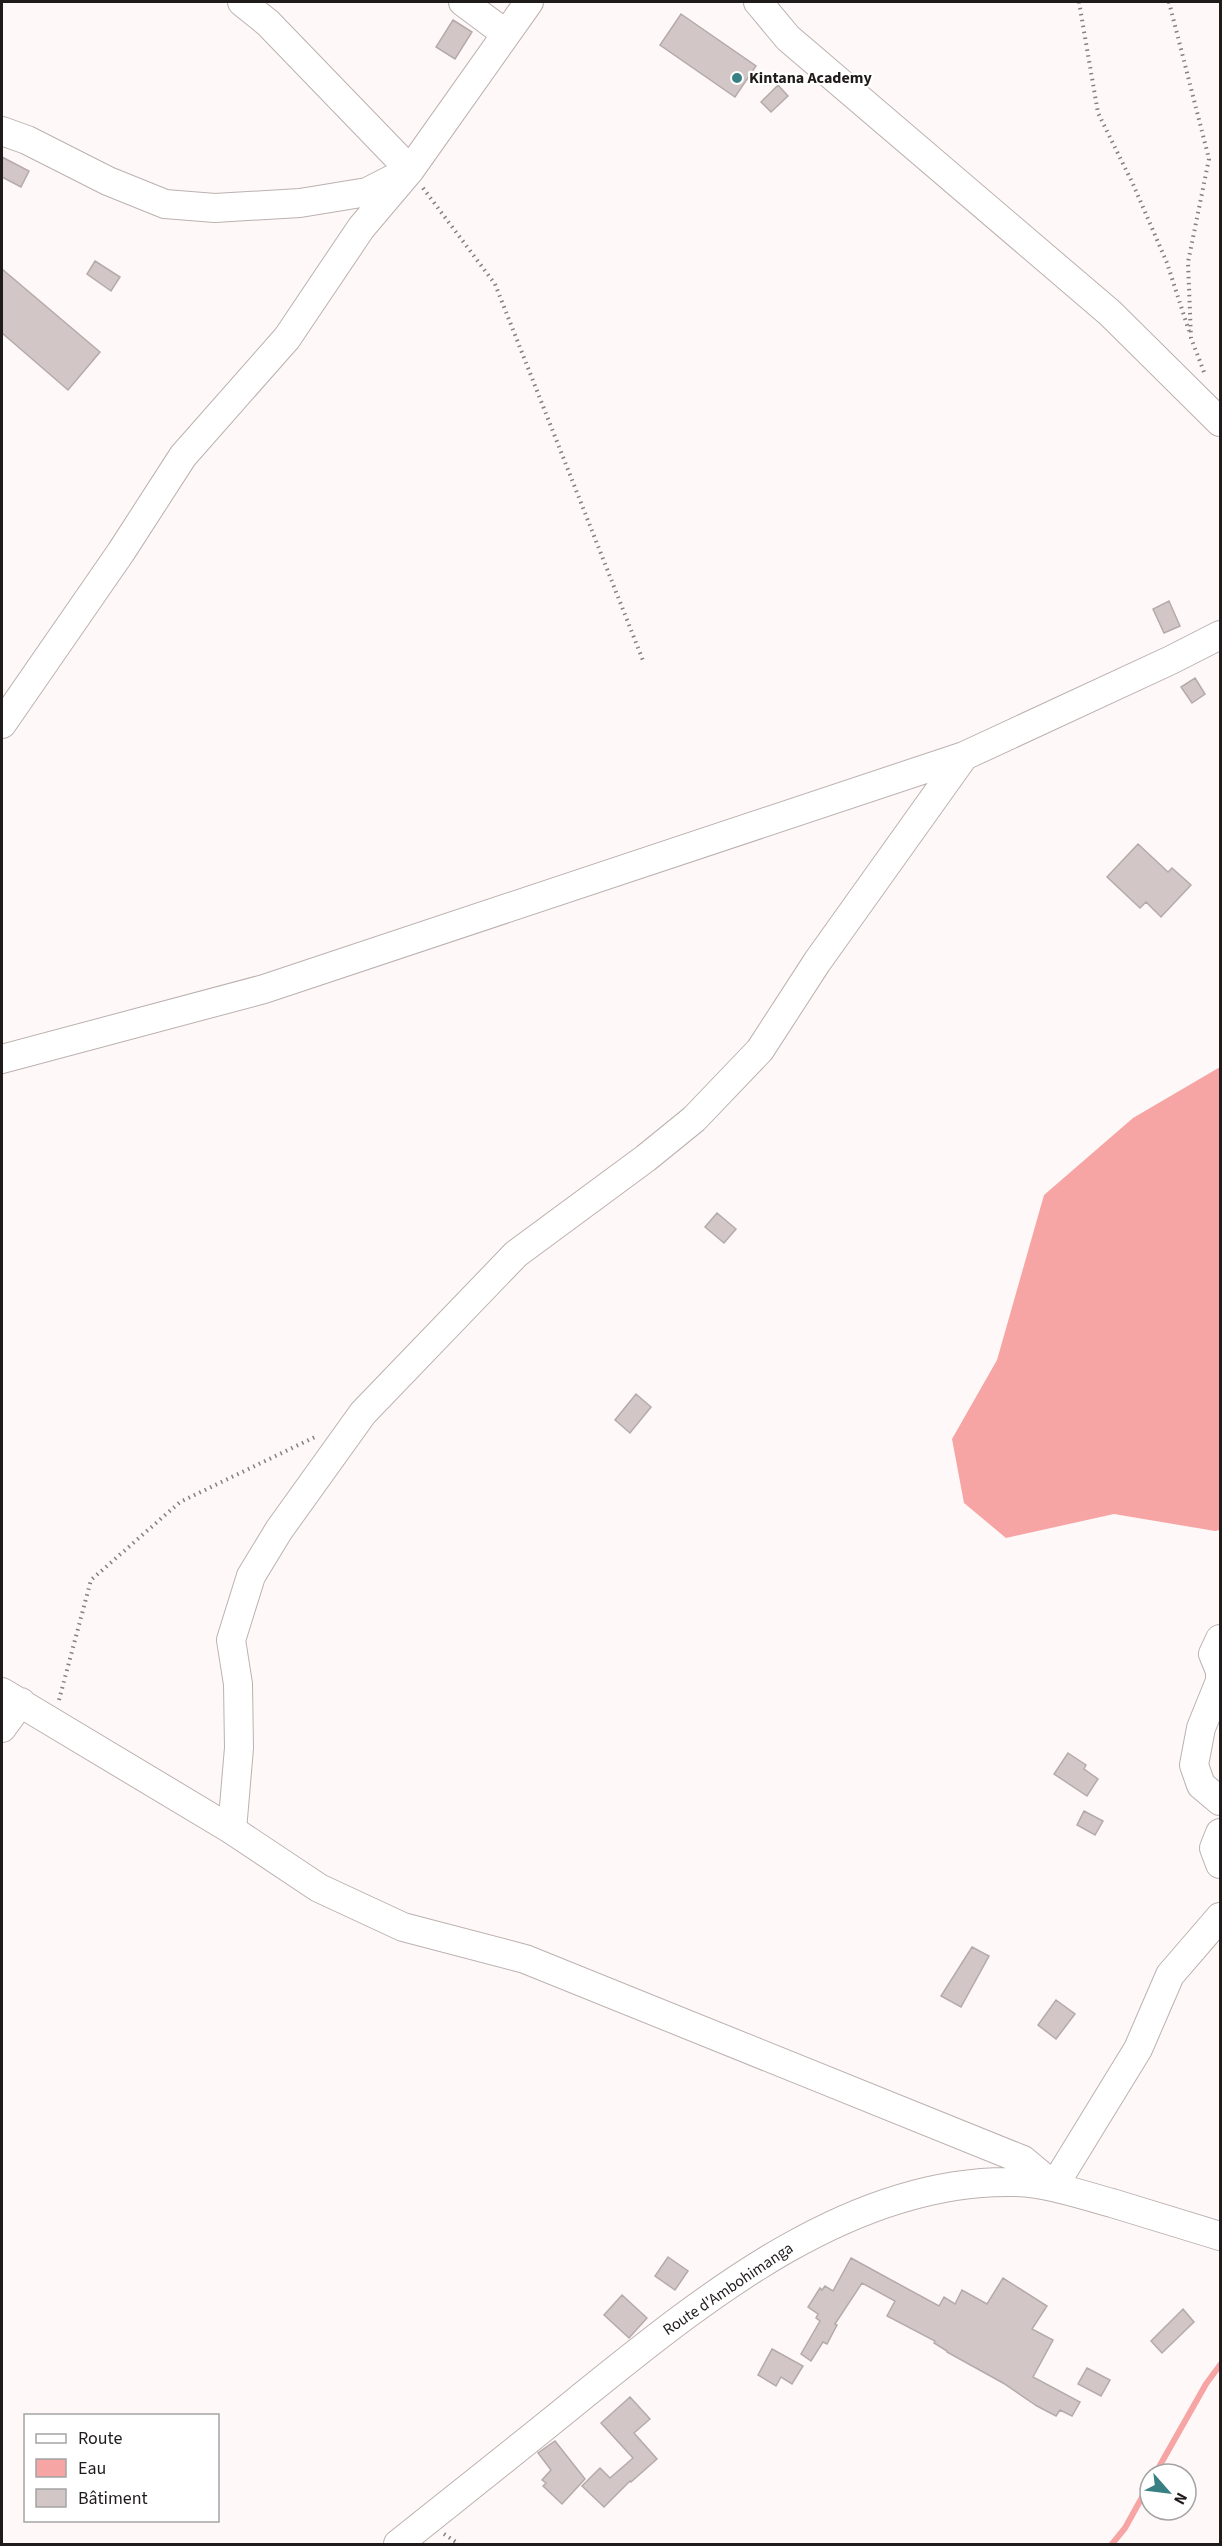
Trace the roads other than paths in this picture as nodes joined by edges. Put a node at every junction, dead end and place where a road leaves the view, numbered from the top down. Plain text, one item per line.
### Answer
1 (242, 2) edge
2 (463, 2) edge
3 (529, 2) edge
4 (758, 2) edge
5 (507, 34) junction
6 (2, 131) edge
7 (410, 170) junction
8 (1221, 422) edge
9 (1221, 634) edge
10 (2, 724) edge
11 (964, 756) junction
12 (2, 1059) edge
13 (1221, 1638) edge
14 (11, 1697) edge
15 (2, 1728) edge
16 (1221, 1801) edge
17 (232, 1830) junction
18 (1221, 1833) edge
19 (1221, 1864) edge
20 (1219, 1914) edge
21 (1054, 2186) junction
22 (1221, 2236) edge
23 (398, 2544) edge

1 - 7 street
2 - 5 street
3 - 5 street
4 - 8 street
5 - 7 street
6 - 7 street
7 - 10 street
9 - 11 street
11 - 12 street
11 - 17 street
13 - 16 street
14 - 15 street
14 - 17 street
17 - 21 street
18 - 19 street
20 - 21 street
21 - 22 street, Route d'Ambohimanga
21 - 23 street, Route d'Ambohimanga

